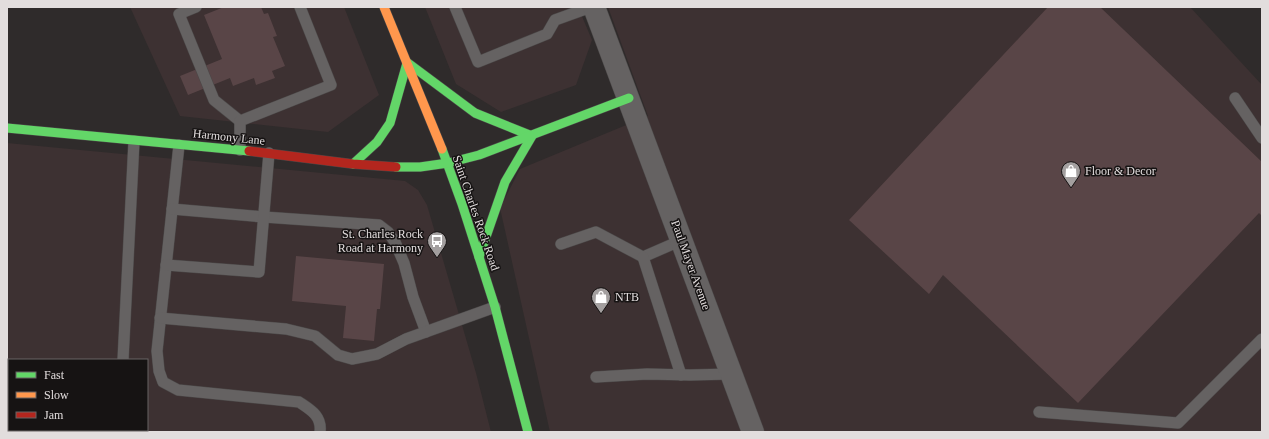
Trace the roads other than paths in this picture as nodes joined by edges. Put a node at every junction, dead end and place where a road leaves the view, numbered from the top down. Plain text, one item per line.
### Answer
1 (196, 7) edge
2 (300, 7) edge
3 (384, 7) edge
4 (455, 7) edge
5 (591, 7) edge
6 (594, 7) edge
7 (407, 63) junction
8 (629, 98) junction
9 (1235, 98) dead end
10 (240, 121) junction
11 (7, 128) edge
12 (532, 136) junction
13 (1262, 138) edge
14 (134, 140) junction
15 (179, 145) junction
16 (240, 150) junction
17 (269, 154) junction
18 (448, 163) junction
19 (352, 164) junction
20 (172, 209) junction
21 (264, 217) junction
22 (682, 240) junction
23 (561, 244) dead end
24 (479, 257) junction
25 (643, 257) junction
26 (166, 265) junction
27 (495, 307) junction
28 (160, 318) junction
29 (426, 332) junction
30 (1262, 339) edge
31 (123, 359) edge
32 (731, 374) junction
33 (681, 375) junction
34 (596, 377) dead end
35 (1040, 412) dead end
36 (320, 432) edge
37 (528, 432) edge
38 (753, 432) edge

1 - 10 lane
2 - 10 lane
3 - 7 main road, Saint Charles Rock Road
4 - 5 lane
6 - 8 street, Paul Mayer Avenue
7 - 12 main road
7 - 18 main road, Saint Charles Rock Road
7 - 19 main road
8 - 12 main road
8 - 22 street, Paul Mayer Avenue
9 - 13 lane
10 - 16 lane
11 - 14 main road, Harmony Lane
12 - 18 main road
12 - 24 main road
14 - 15 main road, Harmony Lane
14 - 31 lane
15 - 16 main road, Harmony Lane
15 - 20 lane
16 - 17 main road, Harmony Lane
17 - 19 main road, Harmony Lane
17 - 21 lane
18 - 19 main road, Harmony Lane
18 - 24 main road, Saint Charles Rock Road
20 - 21 lane
20 - 26 lane
21 - 26 lane
21 - 29 lane
22 - 25 lane
22 - 32 street, Paul Mayer Avenue
23 - 25 lane
24 - 27 main road, Saint Charles Rock Road
25 - 33 lane
26 - 28 lane
27 - 29 lane
27 - 37 main road, Saint Charles Rock Road
28 - 29 lane
28 - 36 lane
30 - 35 lane
32 - 33 lane
32 - 38 street, Paul Mayer Avenue
33 - 34 lane

